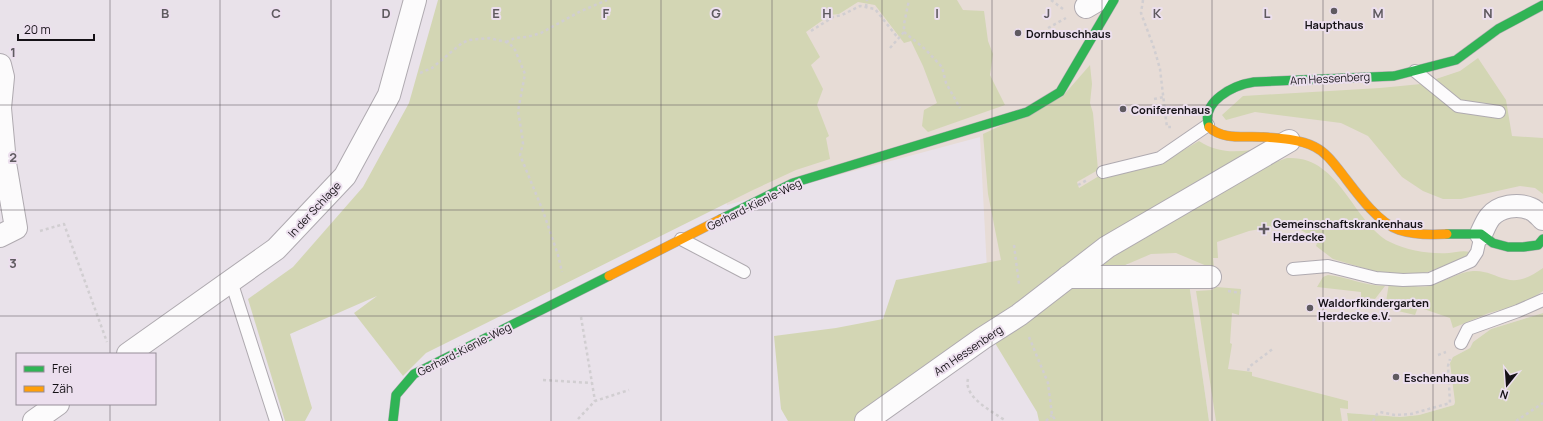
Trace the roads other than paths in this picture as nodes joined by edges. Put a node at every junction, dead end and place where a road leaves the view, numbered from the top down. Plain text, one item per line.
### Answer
1 (415, 0) edge
2 (1114, 0) edge
3 (1543, 5) edge
4 (0, 65) edge
5 (1415, 71) junction
6 (1499, 112) dead end
7 (1208, 125) junction
8 (1289, 141) junction
9 (1103, 172) dead end
10 (1543, 219) edge
11 (1481, 234) junction
12 (0, 236) edge
13 (681, 239) junction
14 (1543, 239) edge
15 (1293, 269) dead end
16 (744, 272) dead end
17 (1068, 277) junction
18 (1210, 277) dead end
19 (232, 281) junction
20 (1543, 300) edge
21 (1461, 343) dead end
22 (129, 353) edge
23 (57, 405) edge
24 (34, 421) edge
25 (276, 421) edge
26 (394, 421) edge
27 (866, 421) edge

1 - 19 street, In der Schlage
2 - 13 street, Gerhard-Kienle-Weg
3 - 5 street, Am Hessenberg
4 - 12 street
5 - 6 lane
5 - 7 street, Am Hessenberg
7 - 8 street
7 - 9 lane
8 - 11 street
8 - 17 street, Am Hessenberg
10 - 11 street
11 - 14 street
11 - 15 lane
13 - 16 lane
13 - 26 street, Gerhard-Kienle-Weg
17 - 18 street
17 - 27 street, Am Hessenberg
19 - 22 street, In der Schlage
19 - 25 lane
20 - 21 lane
23 - 24 street

